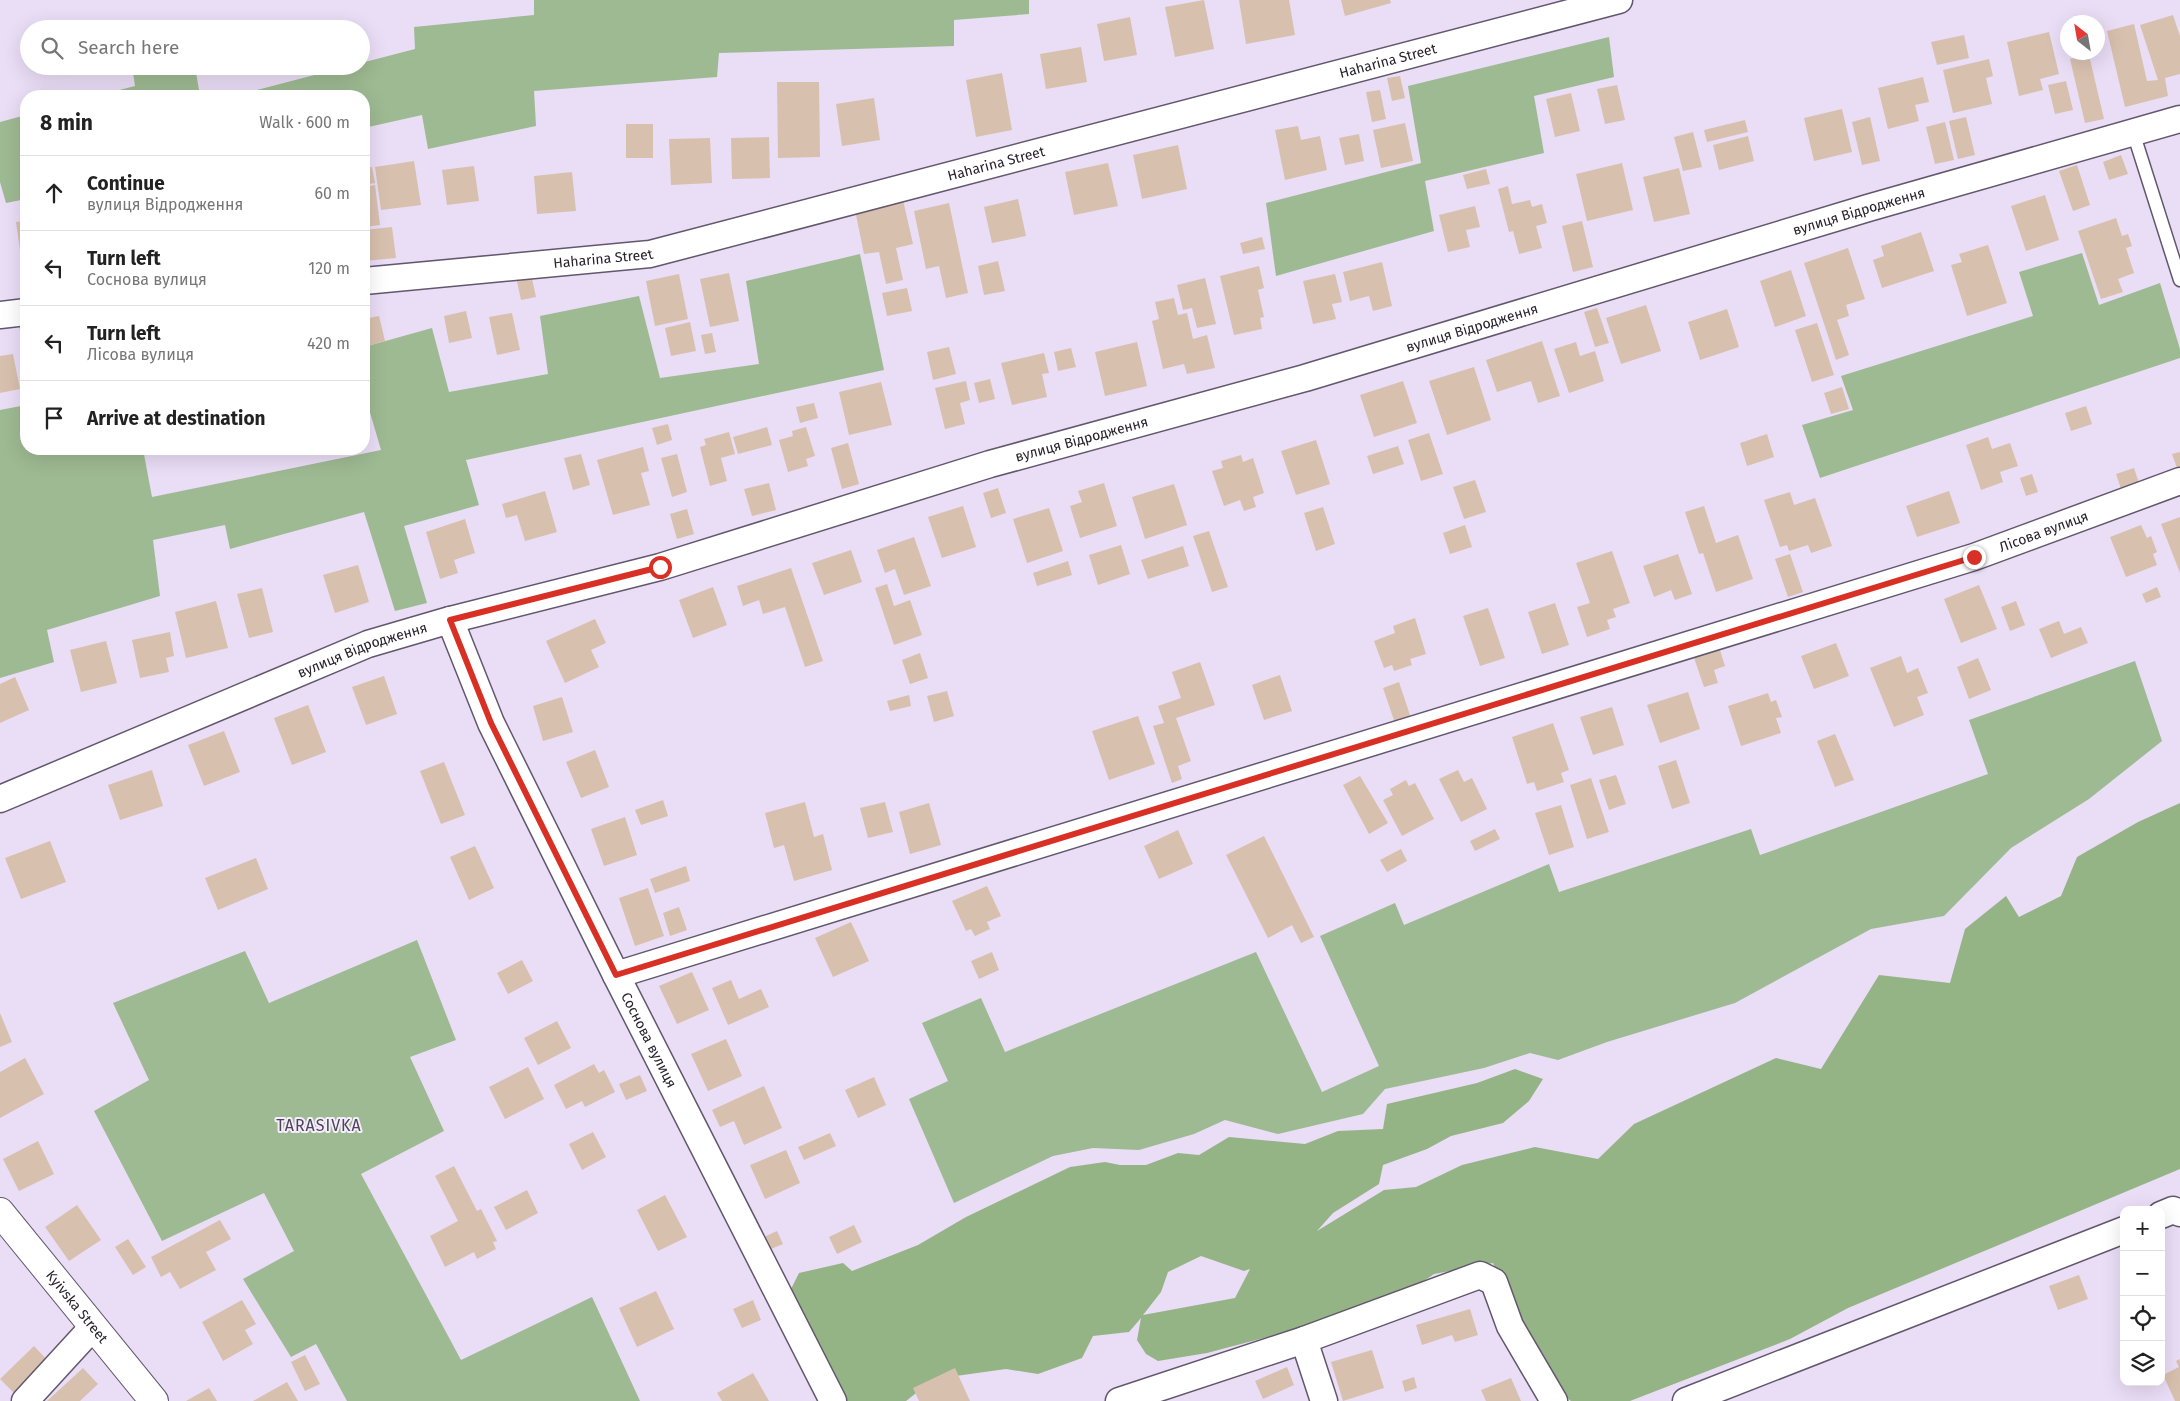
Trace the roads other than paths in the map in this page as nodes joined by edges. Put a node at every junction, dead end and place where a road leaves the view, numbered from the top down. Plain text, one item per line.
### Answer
1 (1619, 0) edge
2 (2180, 119) edge
3 (2133, 132) junction
4 (370, 280) edge
5 (2180, 280) edge
6 (20, 313) edge
7 (0, 315) edge
8 (2180, 481) edge
9 (450, 620) junction
10 (0, 799) edge
11 (616, 975) junction
12 (0, 1212) edge
13 (2165, 1213) edge
14 (2180, 1213) edge
15 (2120, 1232) edge
16 (92, 1328) junction
17 (1304, 1340) junction
18 (25, 1401) edge
19 (154, 1401) edge
20 (833, 1401) edge
21 (1119, 1401) edge
22 (1324, 1401) edge
23 (1554, 1401) edge
24 (1686, 1401) edge

1 - 4 street, Haharina Street
2 - 3 street, вулиця Відродження
3 - 5 lane
3 - 9 street, вулиця Відродження
6 - 7 street
8 - 11 street, Лісова вулиця
9 - 10 street, вулиця Відродження
9 - 11 street, Соснова вулиця
11 - 20 street, Соснова вулиця
12 - 16 street, Kyivska Street
13 - 14 street
15 - 24 street
16 - 18 street
16 - 19 street, Kyivska Street
17 - 21 street
17 - 22 street
17 - 23 street

